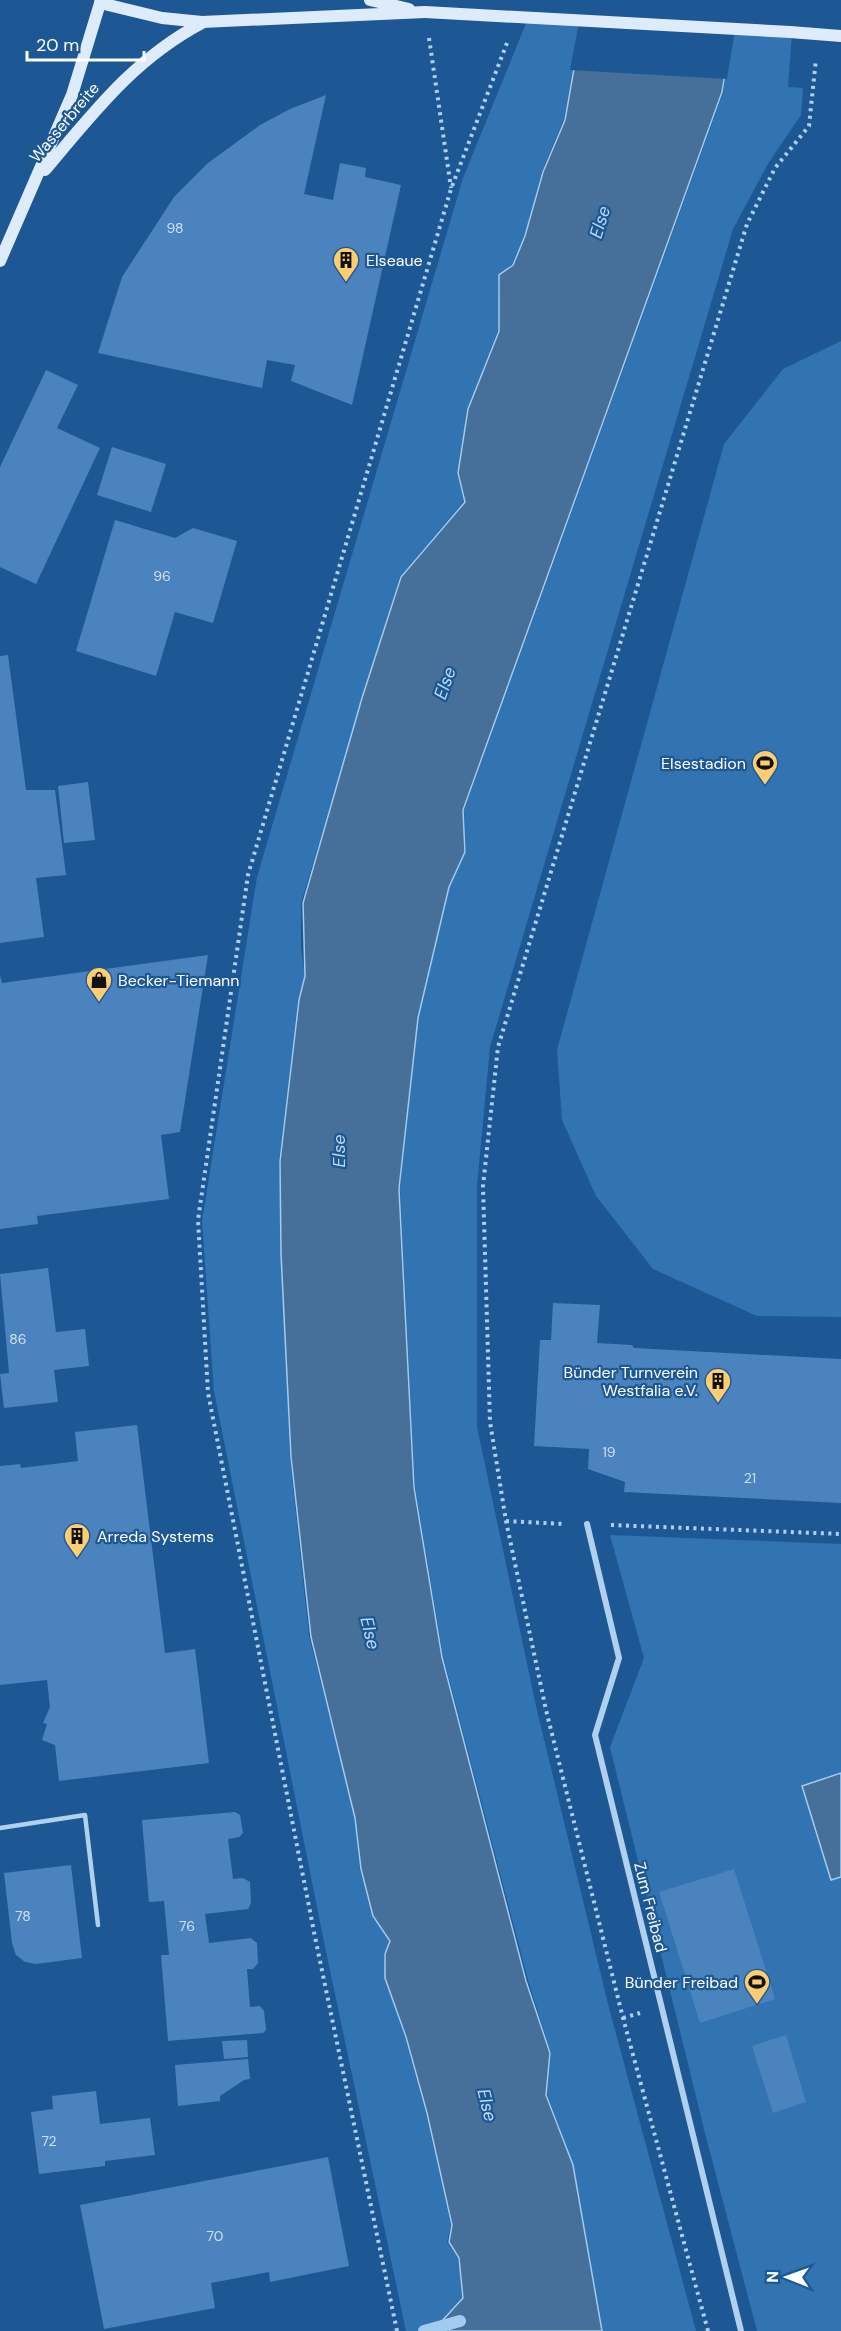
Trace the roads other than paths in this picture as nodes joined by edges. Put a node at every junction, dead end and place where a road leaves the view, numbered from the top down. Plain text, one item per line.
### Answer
1 (370, 0) edge
2 (100, 2) edge
3 (425, 12) junction
4 (202, 22) junction
5 (841, 36) edge
6 (37, 180) junction
7 (0, 261) edge
8 (587, 1524) road end
9 (0, 1828) edge
10 (98, 1925) dead end
11 (741, 2331) edge

1 - 3 main road
2 - 4 main road
2 - 6 main road, Wasserbreite
3 - 4 main road
3 - 5 main road, bridge
4 - 6 main road, Wasserbreite
6 - 7 main road, Wasserbreite
8 - 11 street, Zum Freibad
9 - 10 lane

